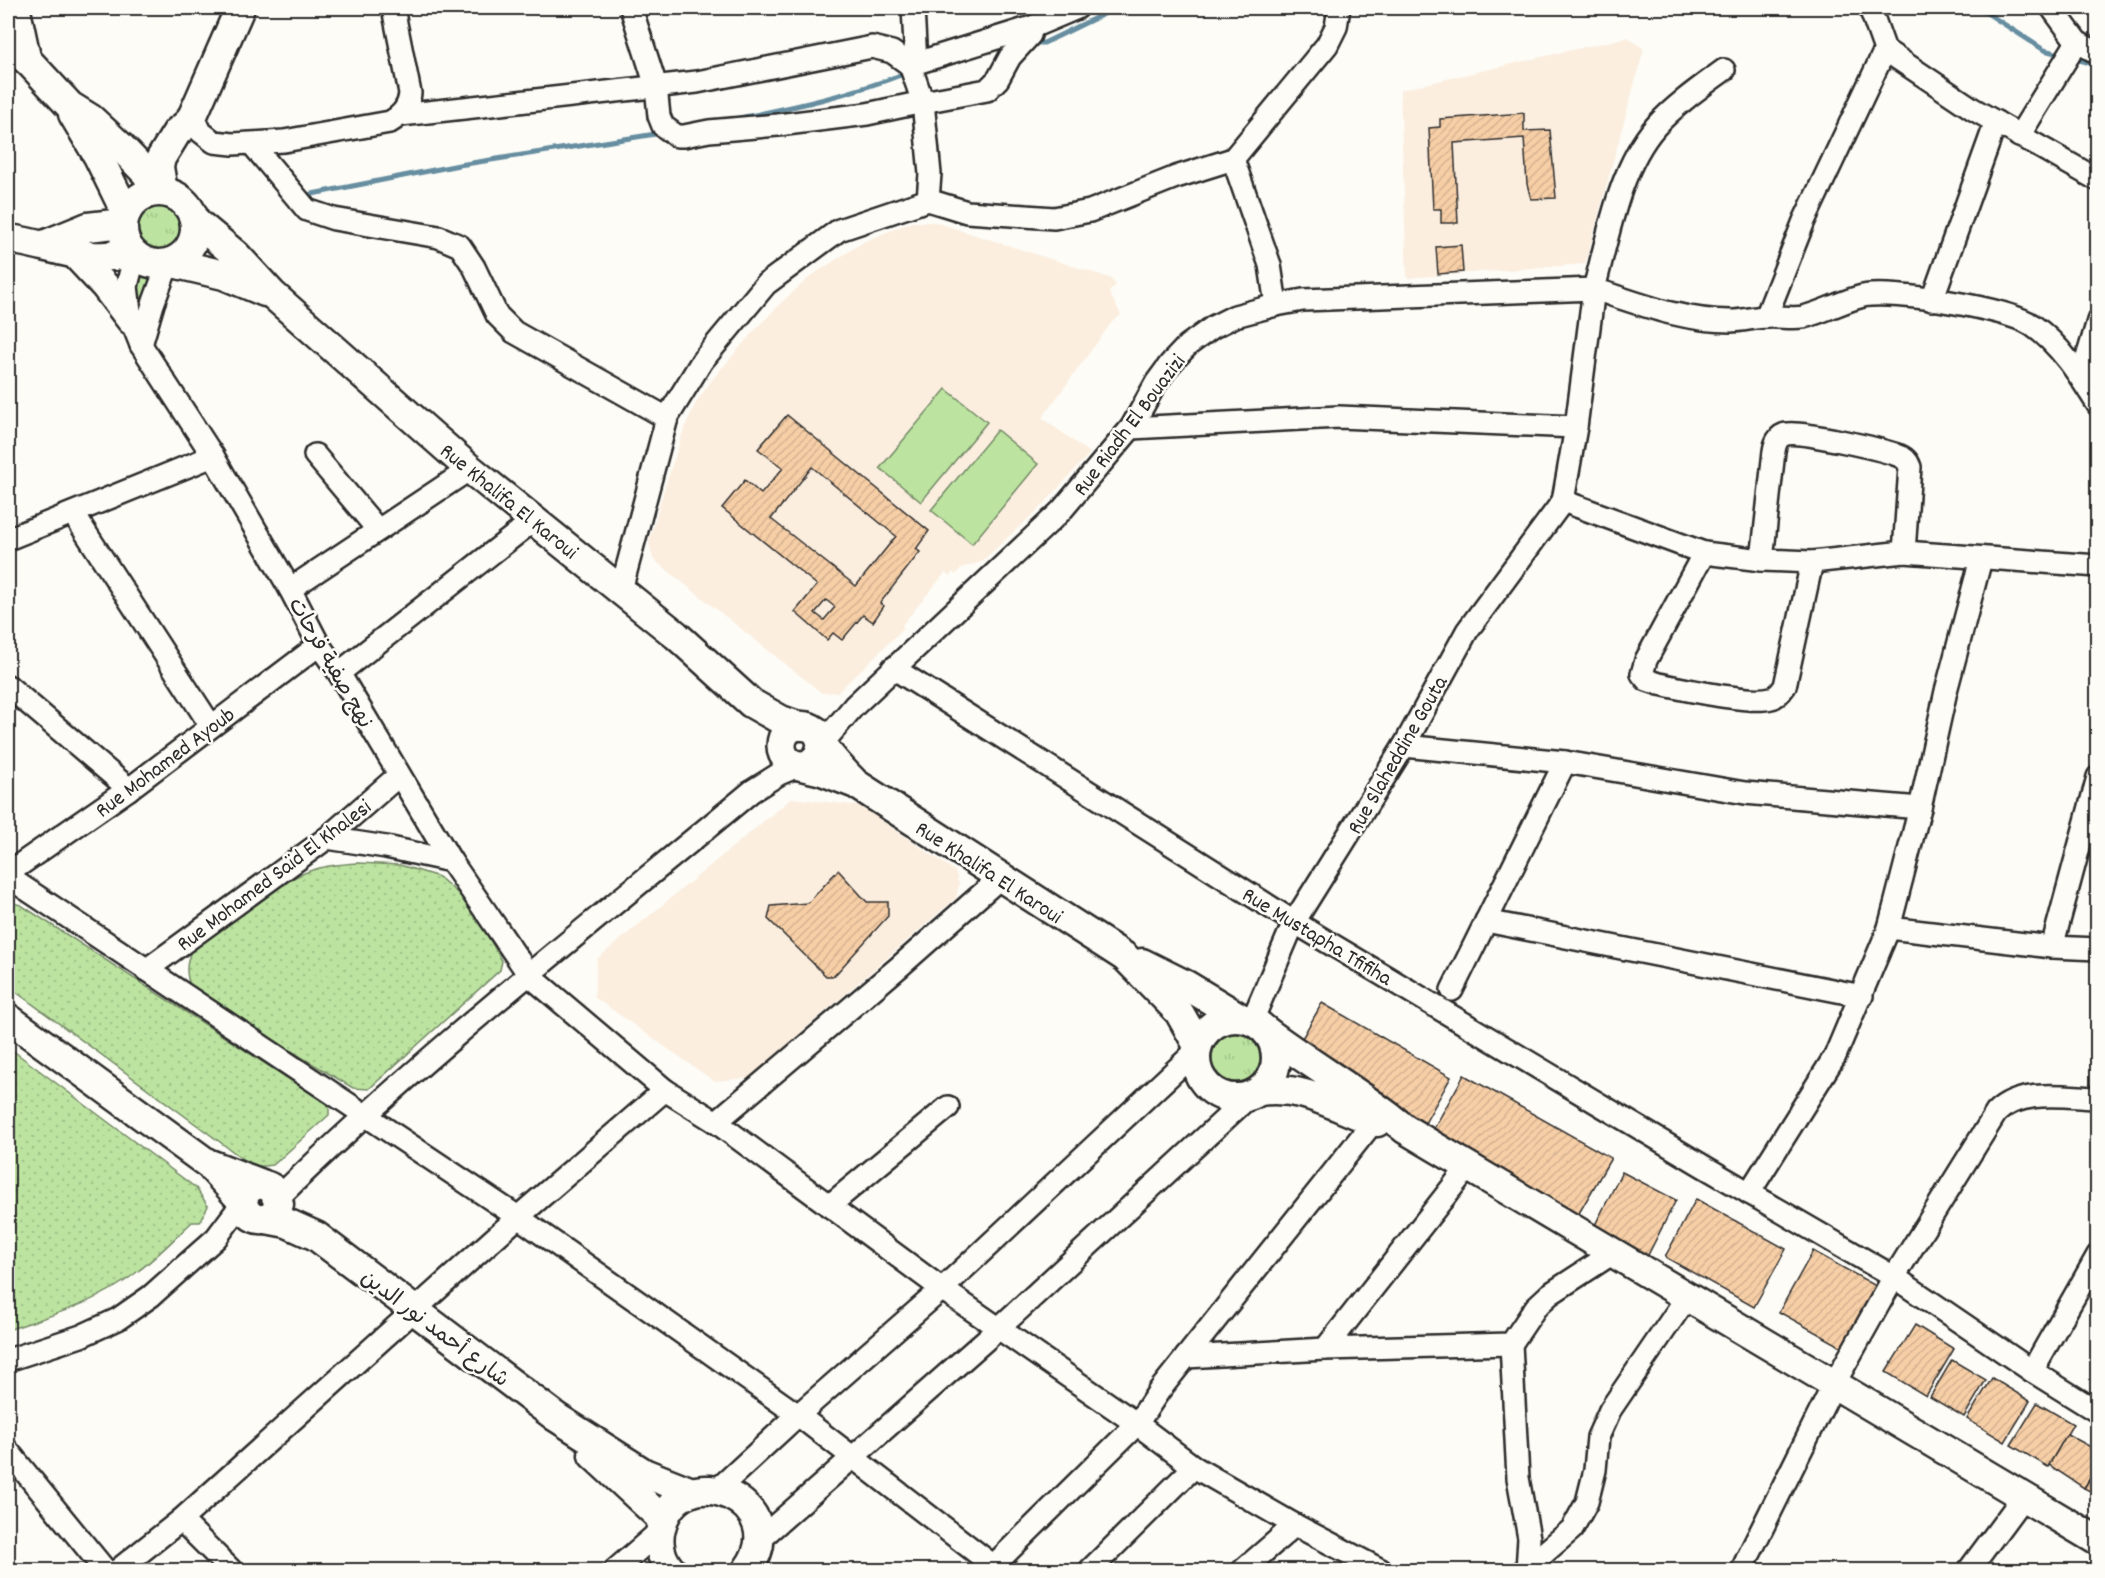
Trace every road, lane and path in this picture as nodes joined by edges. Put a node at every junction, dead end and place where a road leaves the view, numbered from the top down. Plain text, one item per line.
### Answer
1 (19, 8) edge
2 (240, 8) edge
3 (393, 8) edge
4 (631, 8) edge
5 (913, 8) edge
6 (1077, 8) edge
7 (1339, 8) edge
8 (1870, 8) edge
9 (2052, 8) edge
10 (1032, 27) junction
11 (2077, 42) junction
12 (8, 43) edge
13 (1885, 50) junction
14 (2097, 53) edge
15 (31, 64) junction
16 (913, 64) junction
17 (1724, 70) dead end
18 (656, 86) junction
19 (923, 102) junction
20 (70, 106) junction
21 (401, 115) junction
22 (190, 119) junction
23 (1996, 122) junction
24 (2019, 136) junction
25 (252, 144) junction
26 (1233, 159) junction
27 (2097, 180) edge
28 (165, 193) junction
29 (928, 200) junction
30 (125, 218) junction
31 (195, 221) junction
32 (8, 239) edge
33 (44, 246) junction
34 (76, 255) junction
35 (134, 255) junction
36 (171, 263) junction
37 (1594, 289) junction
38 (272, 294) junction
39 (1932, 300) junction
40 (1276, 305) junction
41 (1766, 317) junction
42 (2097, 321) edge
43 (136, 333) junction
44 (2088, 371) edge
45 (2097, 405) edge
46 (667, 418) junction
47 (1576, 427) junction
48 (1131, 428) junction
49 (315, 455) dead end
50 (213, 456) junction
51 (470, 469) junction
52 (1563, 501) junction
53 (73, 513) junction
54 (534, 520) junction
55 (378, 530) junction
56 (8, 539) edge
57 (1904, 552) junction
58 (1704, 553) junction
59 (1981, 559) junction
60 (1762, 560) junction
61 (1812, 562) junction
62 (2097, 566) edge
63 (290, 589) junction
64 (621, 590) junction
65 (319, 645) junction
66 (893, 668) junction
67 (339, 673) junction
68 (8, 686) edge
69 (751, 703) junction
70 (211, 726) junction
71 (808, 732) junction
72 (1404, 746) junction
73 (793, 761) junction
74 (1565, 762) junction
75 (398, 776) junction
76 (2097, 777) edge
77 (856, 784) junction
78 (129, 789) junction
79 (1920, 808) junction
80 (327, 838) junction
81 (450, 861) junction
82 (8, 875) edge
83 (1001, 877) junction
84 (1486, 921) junction
85 (1294, 922) junction
86 (1889, 928) junction
87 (2052, 948) junction
88 (2097, 949) edge
89 (1125, 957) junction
90 (146, 970) junction
91 (529, 975) junction
92 (1452, 990) dead end
93 (1862, 996) junction
94 (8, 1018) edge
95 (1252, 1023) junction
96 (1196, 1048) junction
97 (665, 1090) junction
98 (1255, 1093) junction
99 (2097, 1098) edge
100 (948, 1107) dead end
101 (365, 1115) junction
102 (1374, 1121) junction
103 (716, 1122) junction
104 (1405, 1129) junction
105 (1468, 1167) junction
106 (1749, 1193) junction
107 (262, 1201) junction
108 (829, 1206) junction
109 (518, 1217) junction
110 (1613, 1253) junction
111 (2097, 1255) edge
112 (1894, 1277) junction
113 (942, 1289) junction
114 (1687, 1297) junction
115 (415, 1311) junction
116 (998, 1329) junction
117 (1511, 1344) junction
118 (1325, 1349) junction
119 (1186, 1357) junction
120 (8, 1360) edge
121 (2032, 1371) junction
122 (1834, 1384) junction
123 (2097, 1412) edge
124 (798, 1415) junction
125 (556, 1417) junction
126 (1137, 1424) junction
127 (8, 1451) edge
128 (853, 1457) junction
129 (1194, 1467) junction
130 (704, 1491) junction
131 (2023, 1497) junction
132 (180, 1520) junction
133 (1295, 1525) junction
134 (661, 1526) junction
135 (2097, 1541) edge
136 (758, 1559) edge
137 (994, 1569) edge
138 (1528, 1569) edge
139 (105, 1570) edge
140 (118, 1570) edge
141 (231, 1570) edge
142 (615, 1570) edge
143 (671, 1570) edge
144 (1090, 1570) edge
145 (1244, 1570) edge
146 (1381, 1570) edge
147 (1742, 1570) edge
148 (1970, 1570) edge

1 - 15 street
2 - 22 main road
3 - 21 street
4 - 18 street
5 - 16 street
6 - 10 street
7 - 26 street
8 - 13 street
9 - 11 street
10 - 16 street
10 - 19 street
11 - 14 street
11 - 24 street
12 - 15 main road
13 - 23 street
13 - 41 street
15 - 20 main road
16 - 18 street
16 - 19 street
17 - 37 street
18 - 19 street
18 - 21 street
19 - 29 street
20 - 28 main road
20 - 30 main road
21 - 25 street
22 - 25 street
22 - 28 main road
23 - 24 street
23 - 39 street
24 - 27 street
25 - 46 street
26 - 29 street
26 - 40 street
28 - 30 main road
28 - 31 main road
29 - 46 street
30 - 33 main road
30 - 35 main road
31 - 36 main road
31 - 38 main road, Rue Khalifa El Karoui
32 - 33 main road
33 - 34 main road
34 - 35 main road
34 - 43 main road
35 - 36 main road
35 - 43 street, نهج صفية فرحات
36 - 38 main road, Rue Khalifa El Karoui
36 - 43 street
37 - 40 street, Rue Riadh El Bouazizi
37 - 41 street
37 - 47 street
38 - 51 main road, Rue Khalifa El Karoui
39 - 41 street
39 - 44 street
40 - 48 street, Rue Riadh El Bouazizi
42 - 44 street
43 - 50 street, نهج صفية فرحات
44 - 45 street
46 - 64 street
47 - 48 street
47 - 52 street
48 - 66 street, Rue Riadh El Bouazizi
49 - 55 street
50 - 53 street
50 - 63 street, نهج صفية فرحات
51 - 54 main road, Rue Khalifa El Karoui
51 - 55 street
52 - 58 street
52 - 72 street, Rue Slaheddine Gouta
53 - 56 street
53 - 70 street
54 - 64 main road, Rue Khalifa El Karoui
54 - 67 street
55 - 63 street
57 - 59 street
57 - 60 street
57 - 61 street
58 - 60 street
58 - 61 street
59 - 62 street
59 - 79 street
60 - 61 street
63 - 65 street, نهج صفية فرحات
64 - 69 main road, Rue Khalifa El Karoui
65 - 67 street, نهج صفية فرحات
65 - 70 street, Rue Mohamed Ayoub
66 - 71 street, Rue Riadh El Bouazizi
66 - 85 street, Rue Mustapha Tfifiha
67 - 75 street, نهج صفية فرحات
68 - 78 street
69 - 71 main road, Rue Khalifa El Karoui
69 - 73 main road, Rue Khalifa El Karoui
70 - 78 street, Rue Mohamed Ayoub
71 - 73 main road
71 - 77 main road, Rue Khalifa El Karoui
72 - 74 street
72 - 85 street, Rue Slaheddine Gouta
73 - 77 main road, Rue Khalifa El Karoui
73 - 91 street
74 - 79 street
74 - 84 street
75 - 80 street, Rue Mohamed Saïd El Khalesi
75 - 81 street, نهج صفية فرحات
76 - 87 street
77 - 83 main road, Rue Khalifa El Karoui
78 - 82 street, Rue Mohamed Ayoub
79 - 86 street
80 - 81 street
80 - 90 street, Rue Mohamed Saïd El Khalesi
81 - 91 street, نهج صفية فرحات
82 - 90 street
83 - 89 main road, Rue Khalifa El Karoui
83 - 103 street
84 - 92 street
84 - 93 street
85 - 95 street, Rue Slaheddine Gouta
85 - 106 street, Rue Mustapha Tfifiha
86 - 87 street
86 - 93 street
87 - 88 street
89 - 95 main road, Rue Khalifa El Karoui
89 - 96 main road, Rue Khalifa El Karoui
90 - 101 street
91 - 97 street, نهج صفية فرحات
91 - 101 street
93 - 106 street
94 - 107 main road, شارع أحمد نور الدين
95 - 96 main road
95 - 98 main road
95 - 104 main road, Rue Khalifa El Karoui
96 - 98 main road
96 - 113 street
97 - 103 street, نهج صفية فرحات
97 - 109 street
98 - 102 main road
98 - 116 street
99 - 112 street
100 - 108 street
101 - 107 street
101 - 109 street
102 - 104 main road
102 - 119 street
103 - 108 street, نهج صفية فرحات
104 - 105 main road
105 - 110 main road
105 - 118 street
106 - 112 street, Rue Mustapha Tfifiha
107 - 115 main road, شارع أحمد نور الدين
107 - 120 street
108 - 113 street, نهج صفية فرحات
109 - 115 street
109 - 124 street
110 - 114 main road
110 - 117 street
111 - 121 street
112 - 121 street, Rue Mustapha Tfifiha
112 - 122 street
113 - 116 street, نهج صفية فرحات
113 - 124 street
114 - 122 main road
114 - 138 street
115 - 125 main road, شارع أحمد نور الدين
115 - 132 street
116 - 126 street, نهج صفية فرحات
116 - 128 street
117 - 118 street
117 - 138 street
118 - 119 street
119 - 126 street
121 - 123 street
122 - 131 main road
122 - 147 street
124 - 128 street
124 - 130 street
125 - 130 main road
125 - 134 main road
126 - 129 street, نهج صفية فرحات
126 - 137 street
127 - 139 street
128 - 136 street
128 - 137 street
129 - 133 street, نهج صفية فرحات
129 - 144 street
130 - 134 main road
130 - 136 main road
131 - 135 main road
131 - 148 street
132 - 140 street
132 - 141 street
133 - 145 street
133 - 146 street, نهج صفية فرحات
134 - 142 street
134 - 143 main road

